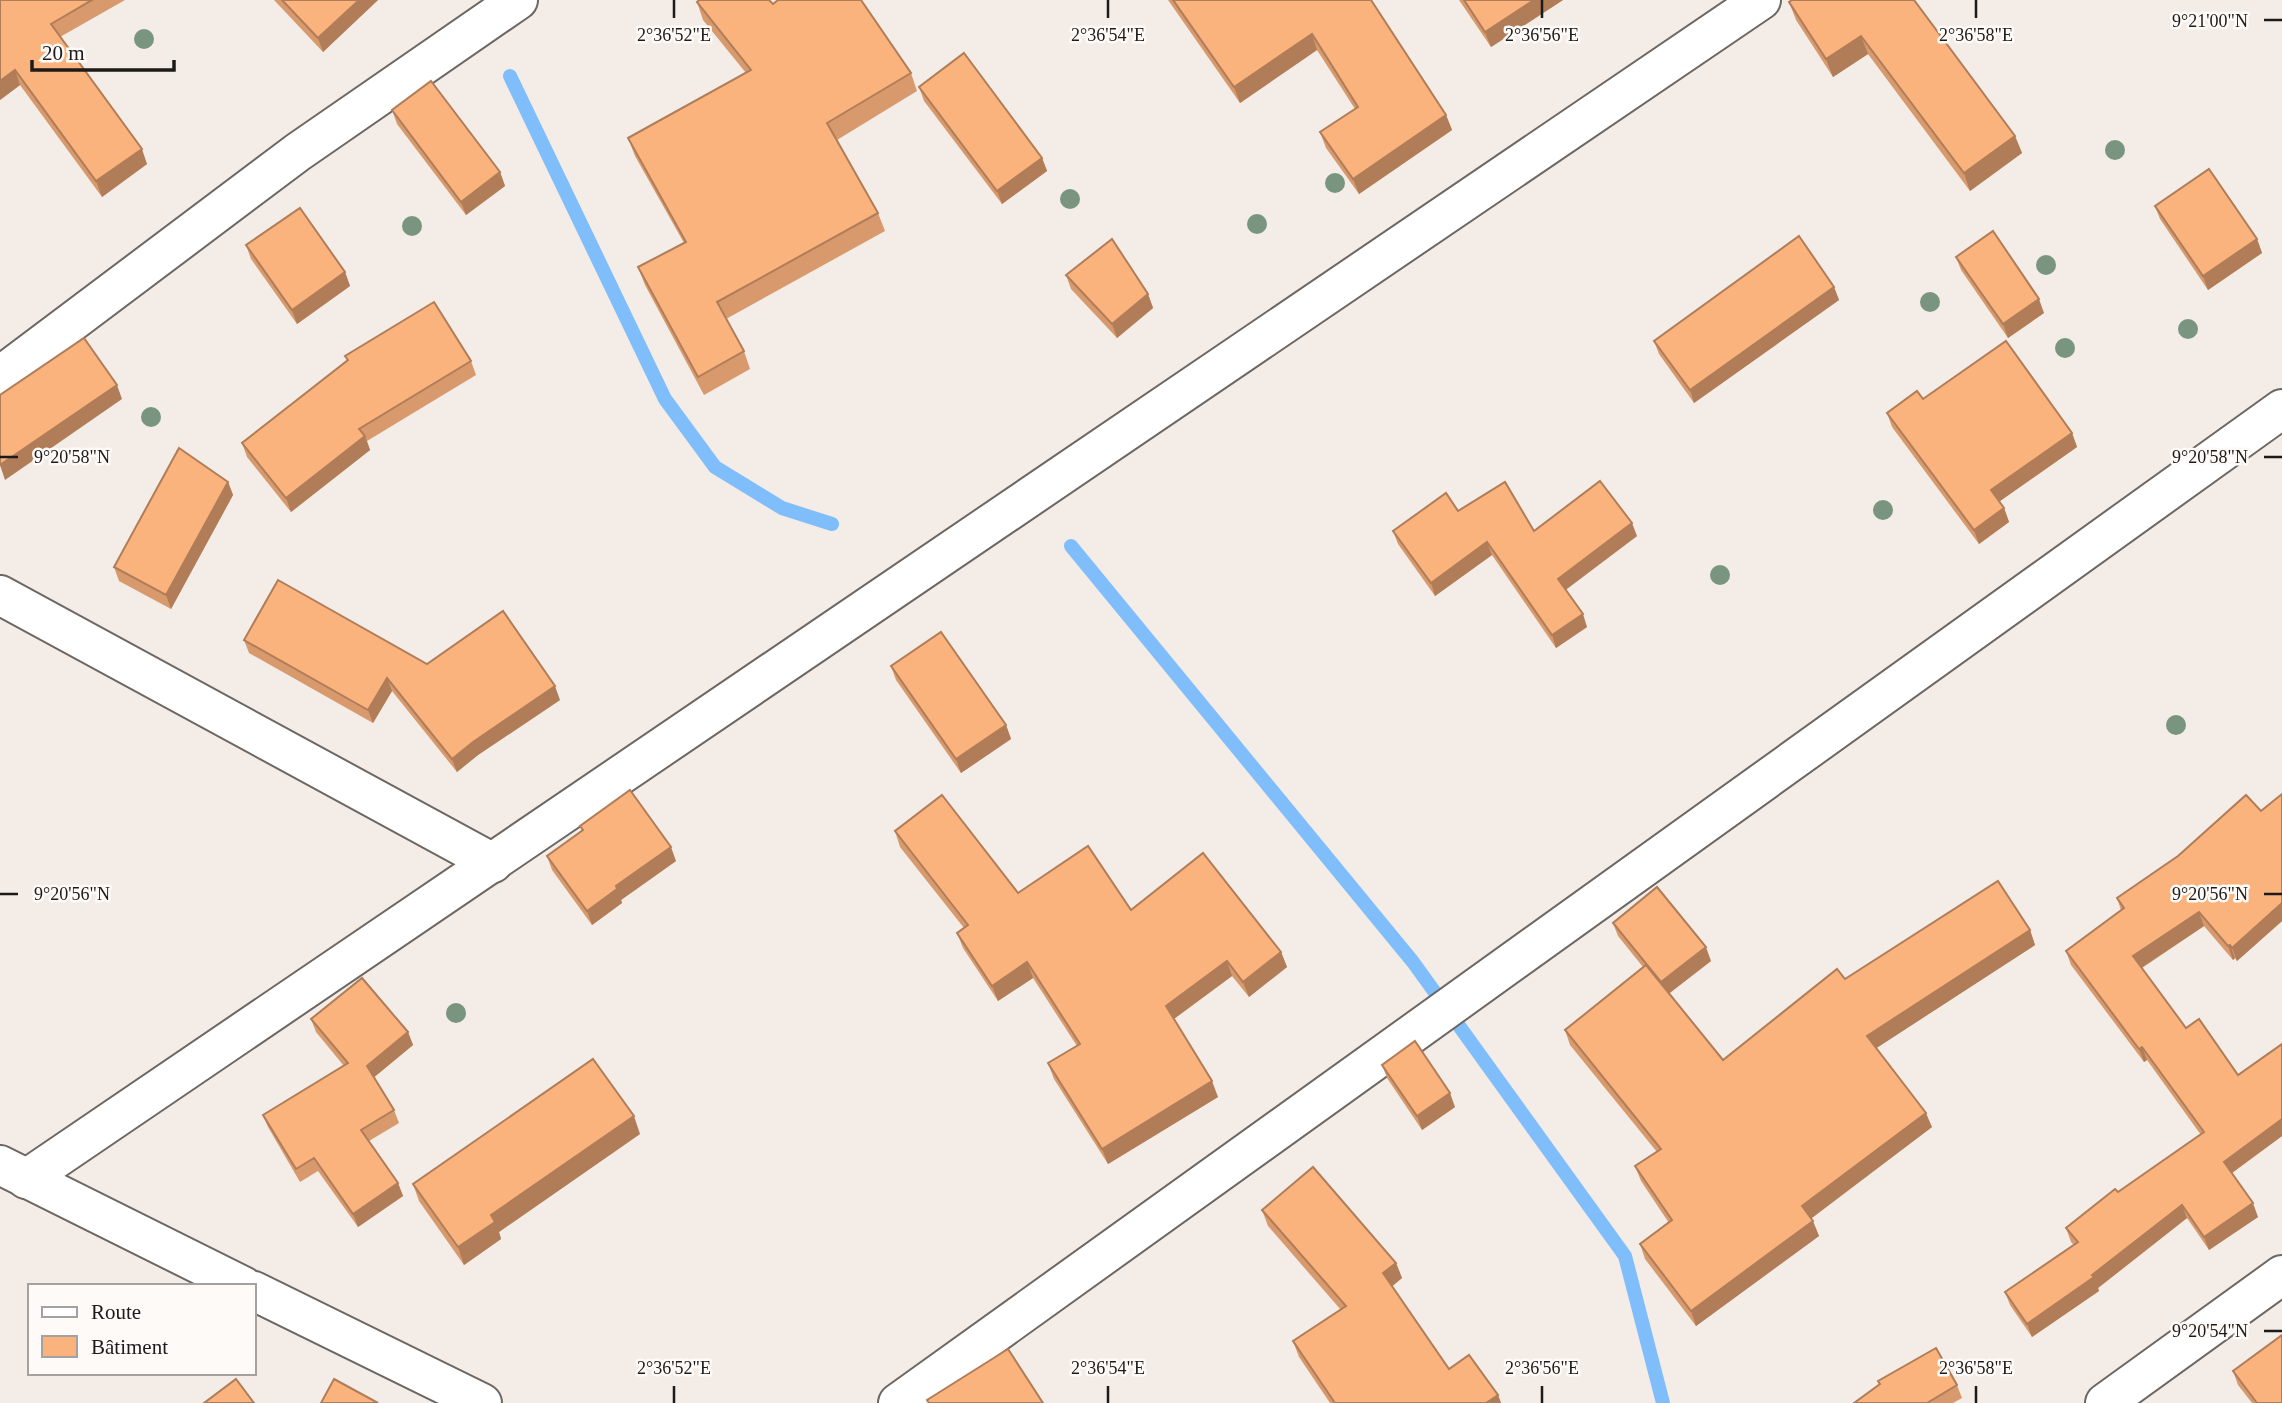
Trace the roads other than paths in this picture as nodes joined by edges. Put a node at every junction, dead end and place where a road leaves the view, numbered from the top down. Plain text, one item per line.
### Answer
1 (518, 0) edge
2 (1761, 0) edge
3 (0, 376) edge
4 (2282, 409) edge
5 (0, 595) edge
6 (493, 863) junction
7 (13, 1172) edge
8 (2282, 1275) edge
9 (239, 1284) edge
10 (256, 1292) edge
11 (482, 1403) edge
12 (898, 1403) edge
13 (2105, 1403) edge

1 - 3 street
2 - 6 street
4 - 12 street
5 - 6 street
6 - 7 street
7 - 9 street
8 - 13 street
10 - 11 street

